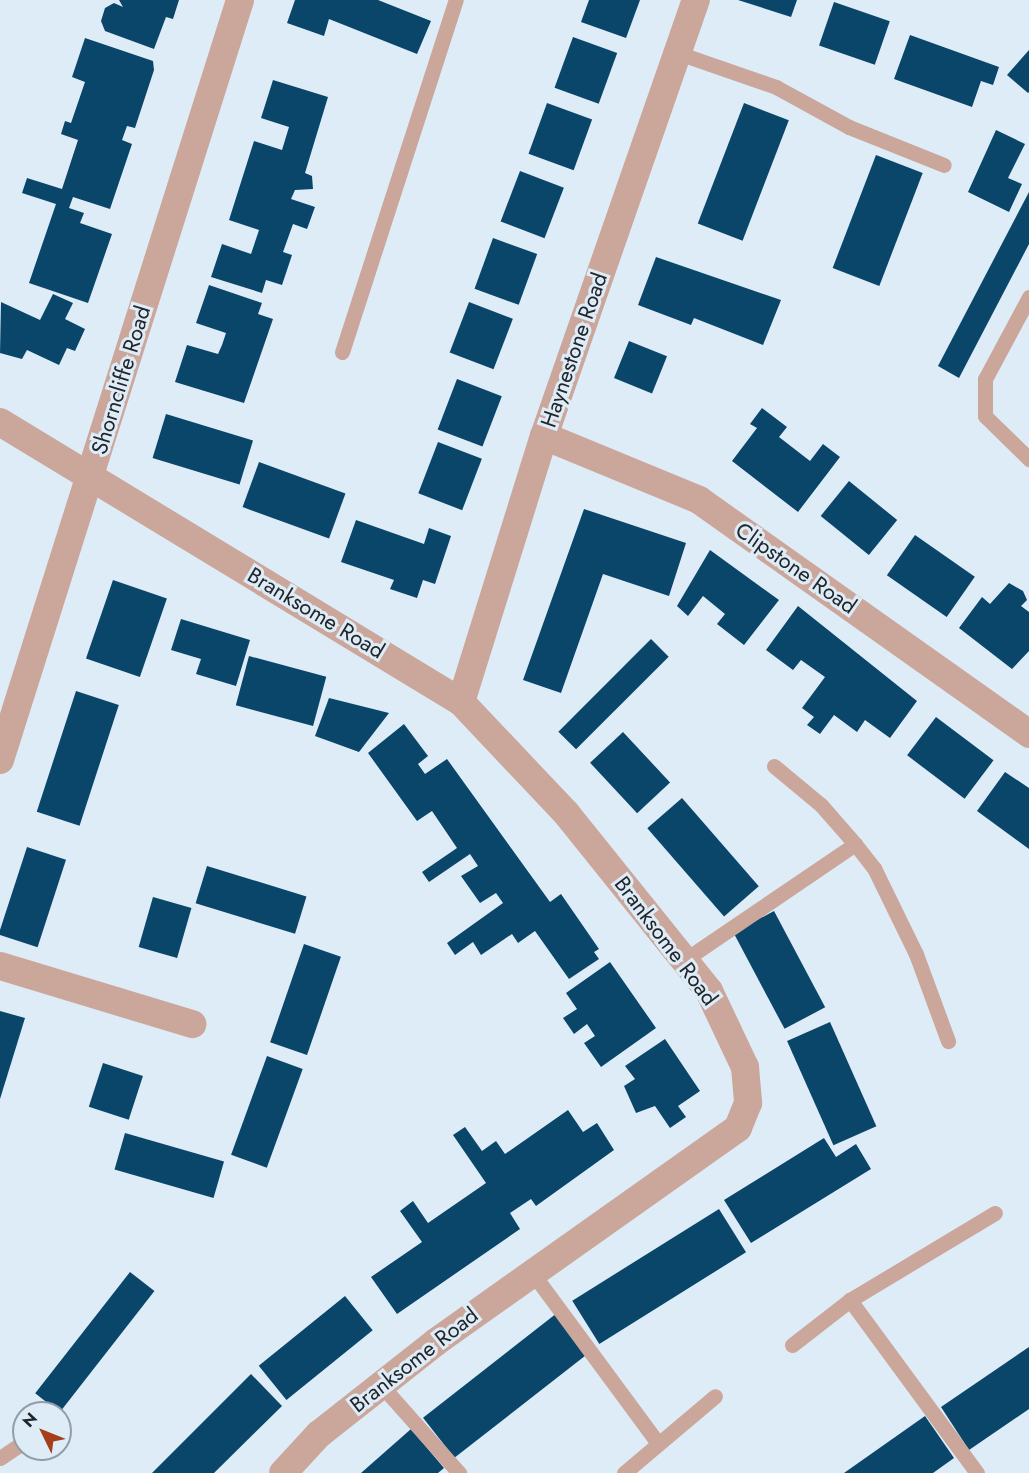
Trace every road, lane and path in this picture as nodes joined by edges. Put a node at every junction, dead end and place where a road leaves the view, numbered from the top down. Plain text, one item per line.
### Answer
1 (240, 0) edge
2 (456, 0) edge
3 (696, 0) edge
4 (678, 53) junction
5 (944, 165) dead end
6 (1029, 297) edge
7 (342, 352) dead end
8 (0, 423) edge
9 (544, 436) junction
10 (1029, 459) edge
11 (91, 476) junction
12 (461, 702) junction
13 (1029, 734) edge
14 (0, 760) edge
15 (774, 766) dead end
16 (855, 844) junction
17 (683, 961) junction
18 (0, 966) edge
19 (192, 1024) dead end
20 (948, 1041) dead end
21 (995, 1214) dead end
22 (531, 1271) junction
23 (850, 1299) junction
24 (792, 1345) dead end
25 (381, 1385) junction
26 (715, 1396) dead end
27 (658, 1443) junction
28 (283, 1473) edge
29 (459, 1473) edge
30 (624, 1473) edge
31 (977, 1473) edge

1 - 11 street, Shorncliffe Road
2 - 7 lane
3 - 4 street, Haynestone Road
4 - 5 lane
4 - 9 street, Haynestone Road
6 - 10 lane
8 - 11 street, Branksome Road
9 - 12 street, Haynestone Road
9 - 13 street, Clipstone Road
11 - 12 street, Branksome Road
11 - 14 street, Shorncliffe Road
12 - 17 street, Branksome Road
15 - 16 lane
16 - 17 lane
16 - 20 lane
17 - 22 street, Branksome Road
18 - 19 street
21 - 23 lane
22 - 25 street, Branksome Road
22 - 27 lane
23 - 24 lane
23 - 31 lane
25 - 28 street, Branksome Road
25 - 29 lane
26 - 27 lane
27 - 30 lane

